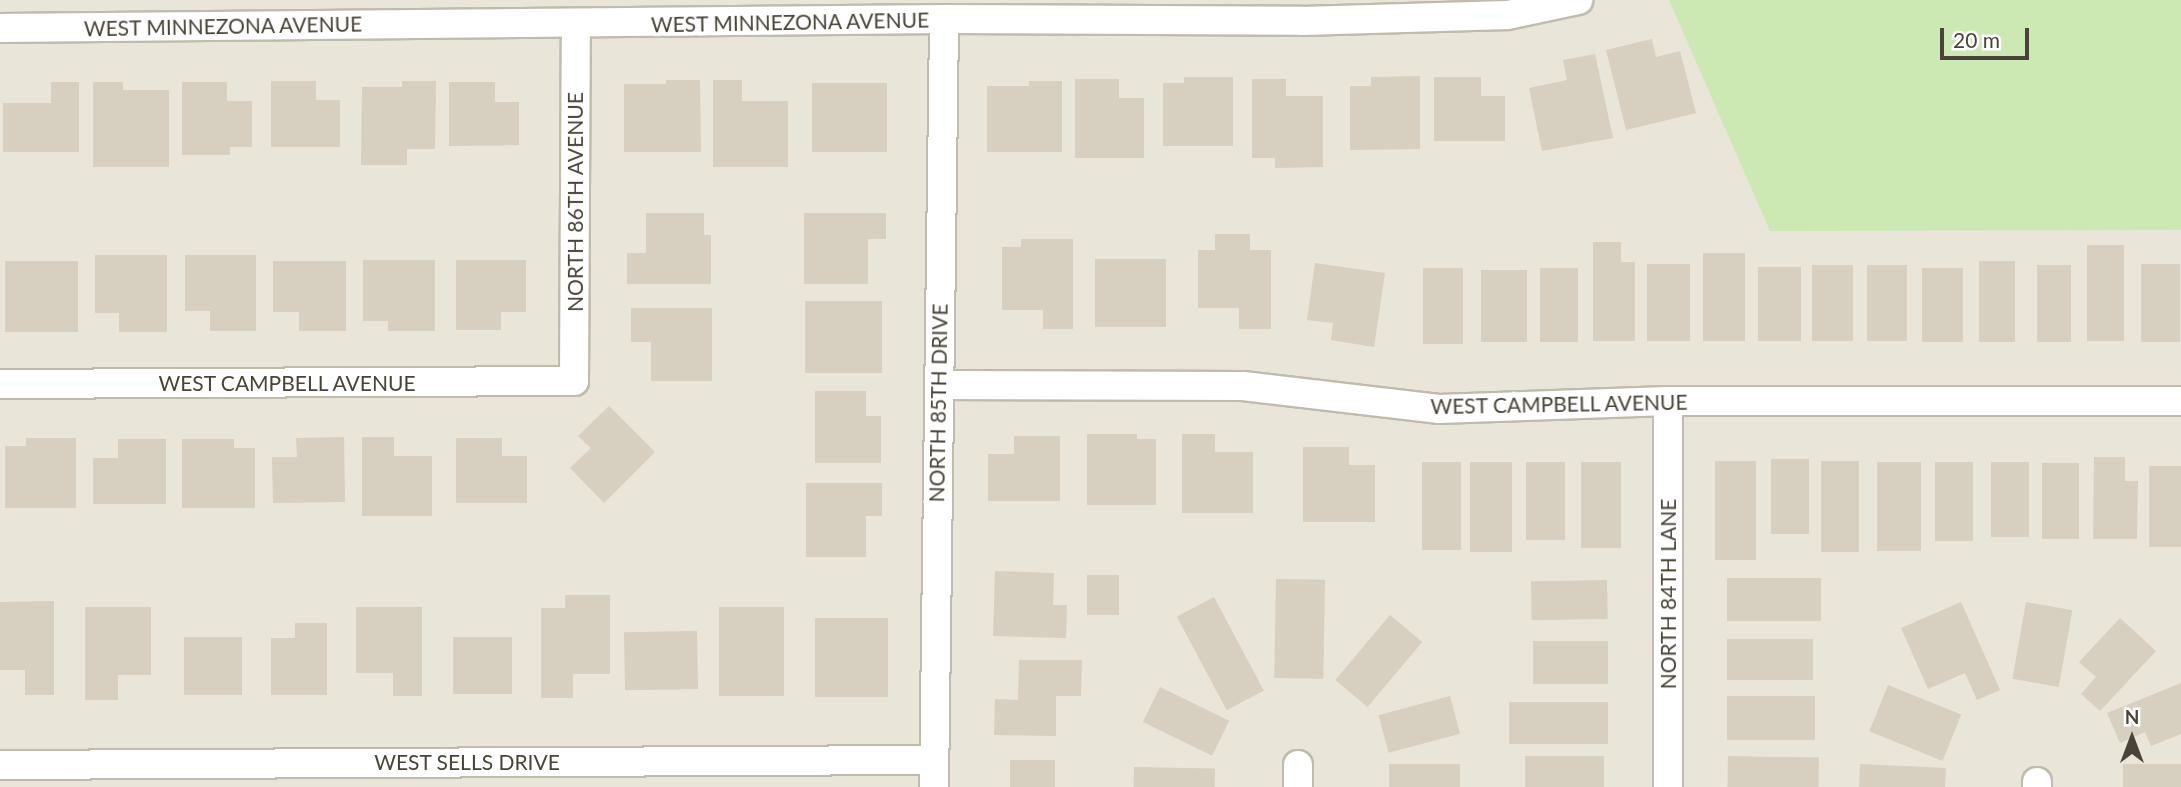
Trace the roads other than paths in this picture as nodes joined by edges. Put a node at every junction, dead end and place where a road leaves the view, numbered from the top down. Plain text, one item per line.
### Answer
1 (1578, 0) edge
2 (328, 12) edge
3 (944, 19) junction
4 (576, 23) junction
5 (0, 28) edge
6 (574, 381) joint
7 (0, 384) edge
8 (939, 385) junction
9 (1668, 401) junction
10 (2181, 401) edge
11 (0, 765) edge
12 (934, 773) edge
13 (1668, 787) edge

1 - 3 street, WEST MINNEZONA AVENUE
2 - 4 street, WEST MINNEZONA AVENUE
2 - 5 street, WEST MINNEZONA AVENUE
3 - 4 street, WEST MINNEZONA AVENUE
3 - 8 street, NORTH 85TH DRIVE
4 - 6 street, NORTH 86TH AVENUE
6 - 7 street, WEST CAMPBELL AVENUE
8 - 9 street, WEST CAMPBELL AVENUE
8 - 12 street, NORTH 85TH DRIVE
9 - 10 street, WEST CAMPBELL AVENUE
9 - 13 street, NORTH 84TH LANE
11 - 12 street, WEST SELLS DRIVE

